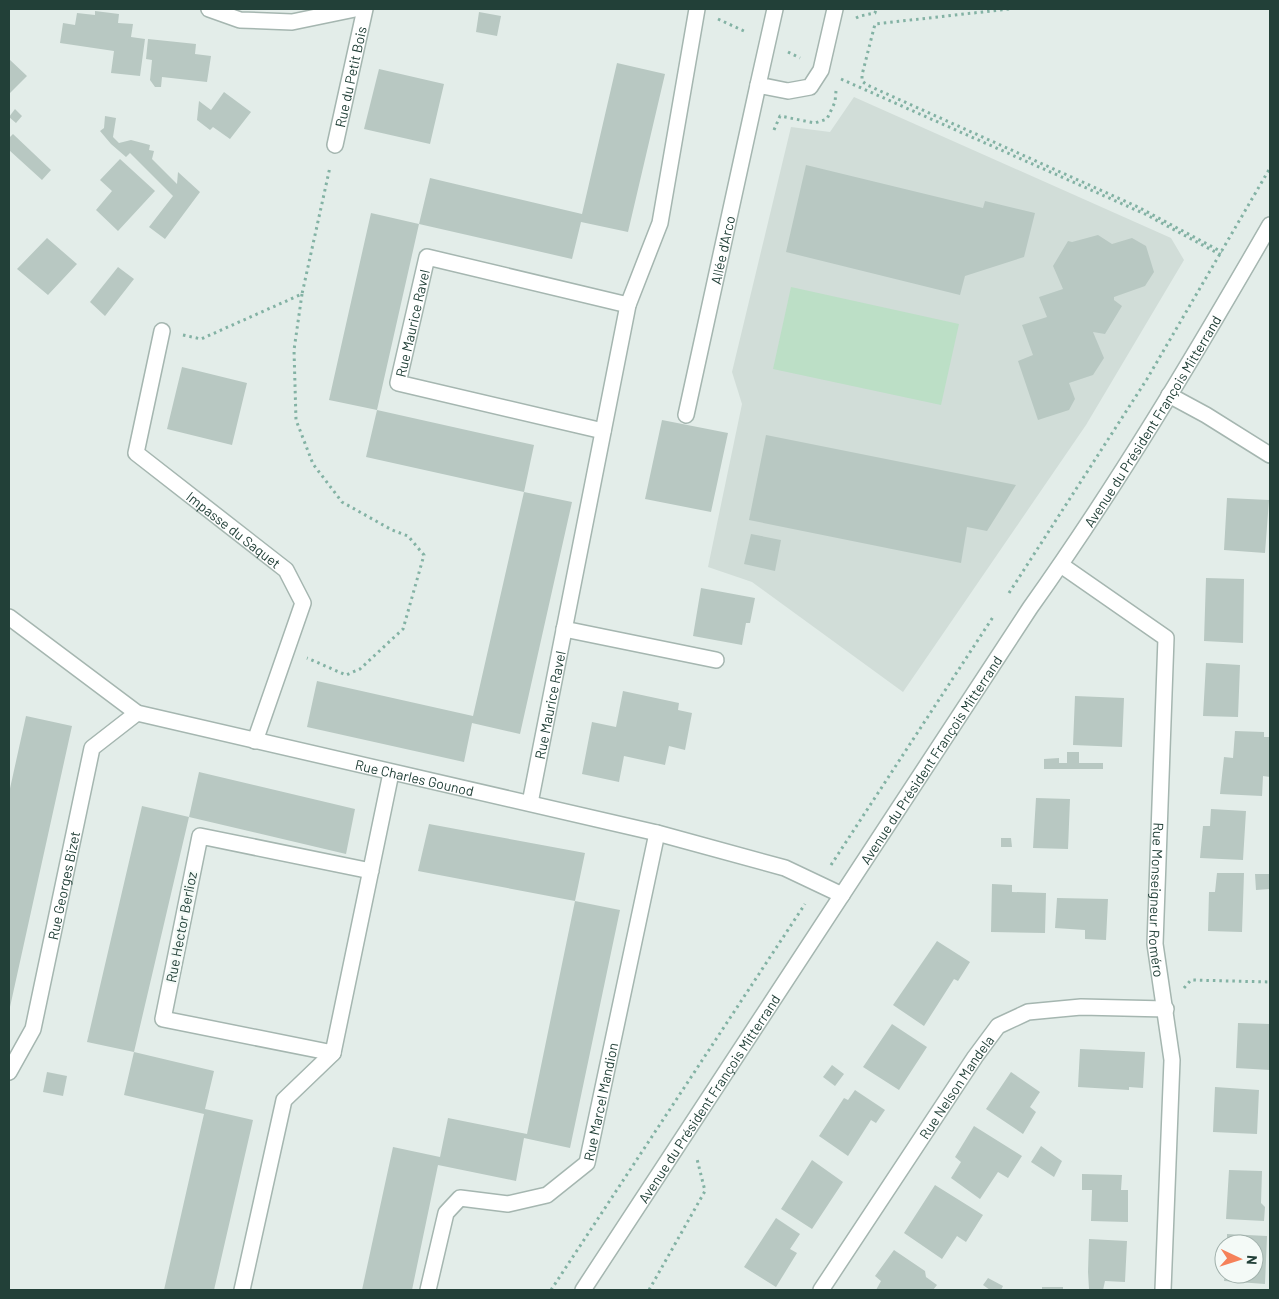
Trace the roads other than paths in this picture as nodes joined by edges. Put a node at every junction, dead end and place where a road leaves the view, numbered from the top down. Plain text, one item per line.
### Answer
1 (209, 9) edge
2 (355, 9) edge
3 (365, 9) edge
4 (697, 9) edge
5 (775, 9) edge
6 (835, 9) edge
7 (758, 85) junction
8 (336, 145) road end
9 (1270, 225) edge
10 (628, 305) junction
11 (162, 331) road end
12 (1169, 395) junction
13 (686, 415) dead end
14 (603, 431) junction
15 (1270, 455) edge
16 (1061, 565) junction
17 (9, 617) edge
18 (564, 629) junction
19 (716, 660) dead end
20 (137, 713) junction
21 (255, 741) junction
22 (391, 773) junction
23 (530, 803) junction
24 (657, 833) junction
25 (371, 871) junction
26 (842, 895) junction
27 (1166, 1009) junction
28 (333, 1053) junction
29 (9, 1072) edge
30 (242, 1290) edge
31 (428, 1290) edge
32 (582, 1290) edge
33 (821, 1290) edge
34 (1163, 1290) edge

1 - 2 street
3 - 8 street, Rue du Petit Bois
4 - 10 street, Rue Maurice Ravel
5 - 7 street, Allée d'Arco
6 - 7 street
7 - 13 street, Allée d'Arco
9 - 12 street, Avenue du Président François Mitterrand
10 - 14 street, Rue Maurice Ravel
10 - 14 street, Rue Maurice Ravel
11 - 21 street, Impasse du Saquet
12 - 15 street
12 - 16 street, Avenue du Président François Mitterrand
14 - 18 street, Rue Maurice Ravel
16 - 26 street, Avenue du Président François Mitterrand
16 - 27 street, Rue Monseigneur Roméro
17 - 20 street, Rue Charles Gounod
18 - 19 street
18 - 23 street, Rue Maurice Ravel
20 - 21 street, Rue Charles Gounod
20 - 29 street, Rue Georges Bizet
21 - 22 street, Rue Charles Gounod
22 - 23 street, Rue Charles Gounod
22 - 25 street
23 - 24 street, Rue Charles Gounod
24 - 26 street, Rue Charles Gounod
24 - 31 street, Rue Marcel Mandion
25 - 28 street
25 - 28 street, Rue Hector Berlioz
26 - 32 street, Avenue du Président François Mitterrand
27 - 33 street, Rue Nelson Mandela
27 - 34 street, Rue Monseigneur Roméro
28 - 30 street

